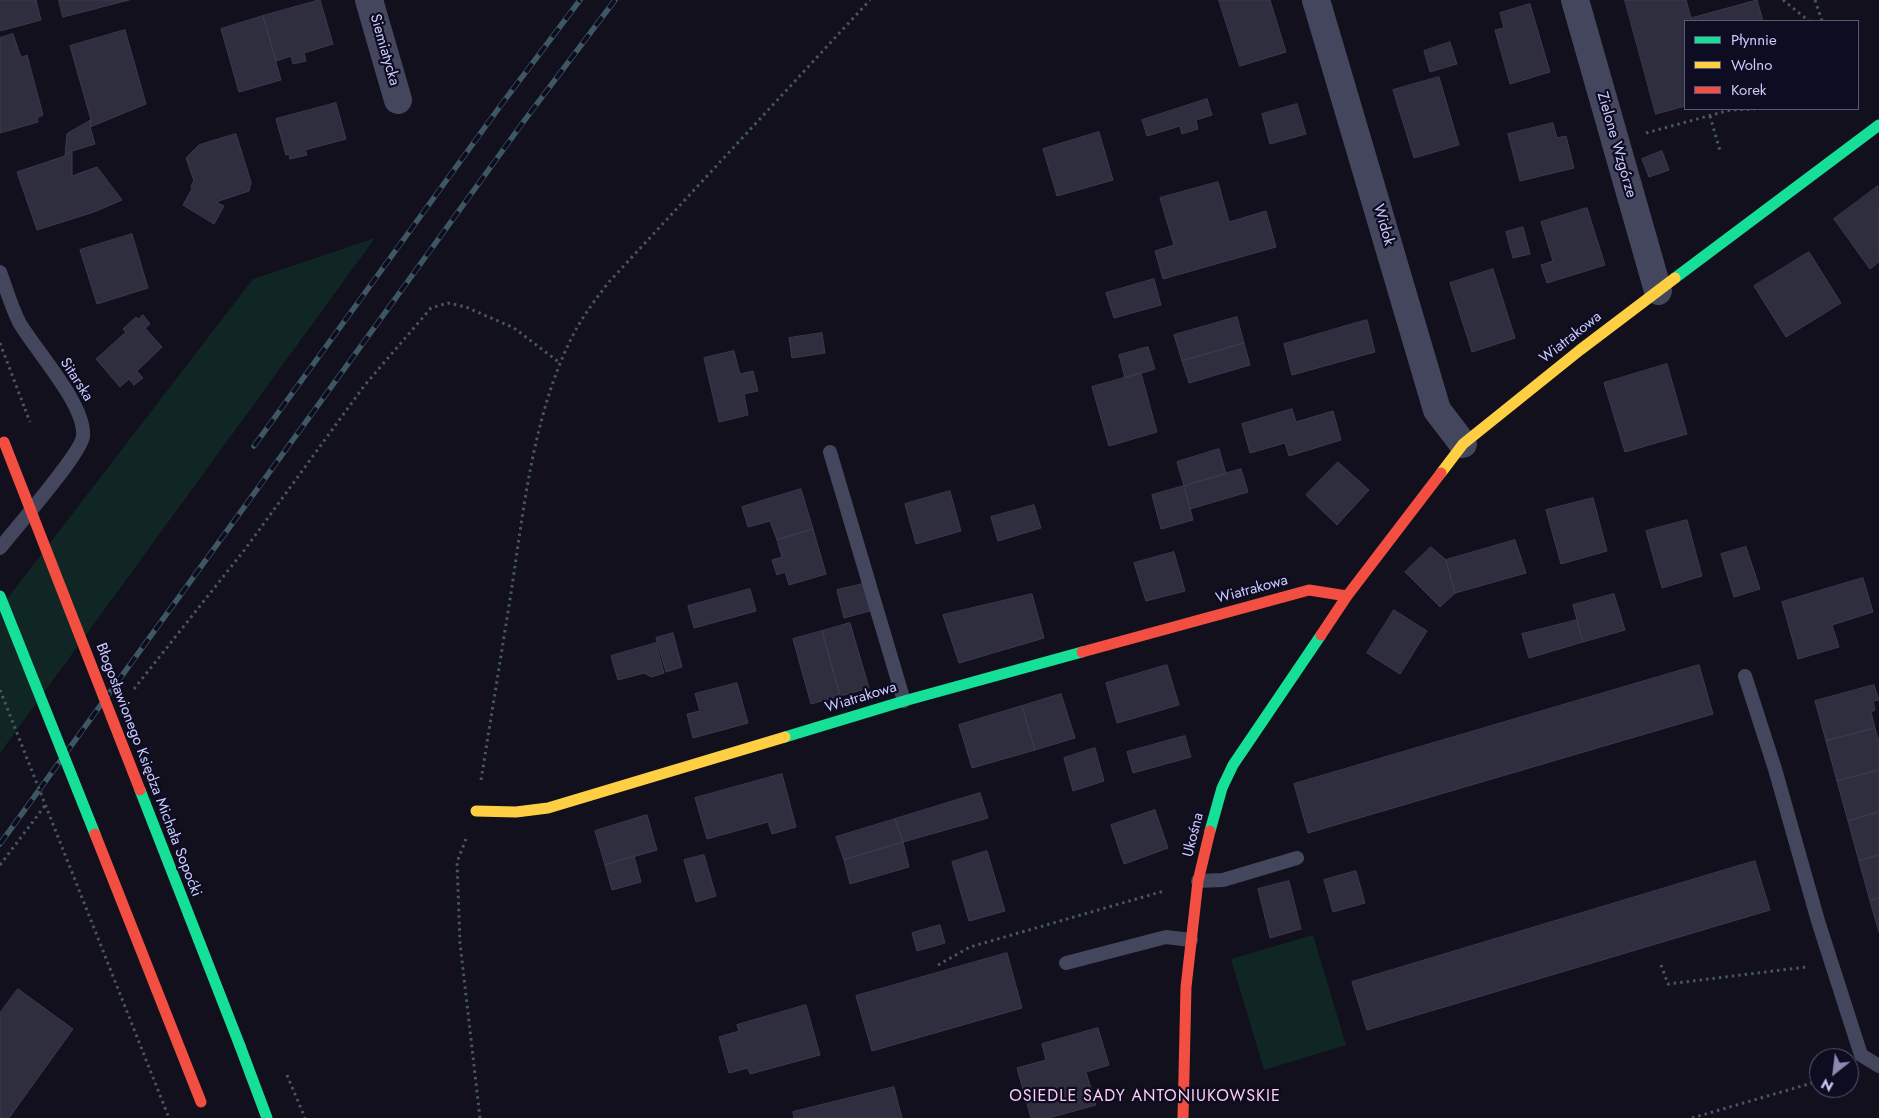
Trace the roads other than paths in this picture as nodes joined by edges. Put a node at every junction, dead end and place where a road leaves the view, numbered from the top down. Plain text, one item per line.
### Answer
1 (369, 0) edge
2 (1316, 0) edge
3 (1575, 0) edge
4 (398, 100) dead end
5 (1879, 125) edge
6 (0, 272) edge
7 (1658, 291) junction
8 (2, 438) edge
9 (1463, 444) junction
10 (830, 452) dead end
11 (0, 548) edge
12 (0, 596) edge
13 (1347, 596) junction
14 (1745, 676) dead end
15 (904, 700) junction
16 (476, 811) road end
17 (1297, 858) dead end
18 (1198, 881) junction
19 (1191, 940) junction
20 (1066, 963) dead end
21 (1879, 1066) edge
22 (202, 1106) dead end
23 (267, 1118) edge
24 (1183, 1118) edge

1 - 4 street, Siemiatycka
2 - 9 street, Widok
3 - 7 street, Zielone Wzgórze
5 - 7 street, Wiatrakowa
6 - 11 lane, Sitarska
7 - 9 street, Wiatrakowa
8 - 23 street, Błogosławionego Księdza Michała Sopoćki, bridge
9 - 13 street, Wiatrakowa
10 - 15 lane
12 - 22 street, bridge
13 - 15 street, Wiatrakowa
13 - 18 street, Ukośna
14 - 21 lane
15 - 16 street, Wiatrakowa
17 - 18 lane
18 - 19 street, Ukośna
19 - 20 lane
19 - 24 street, Ukośna

